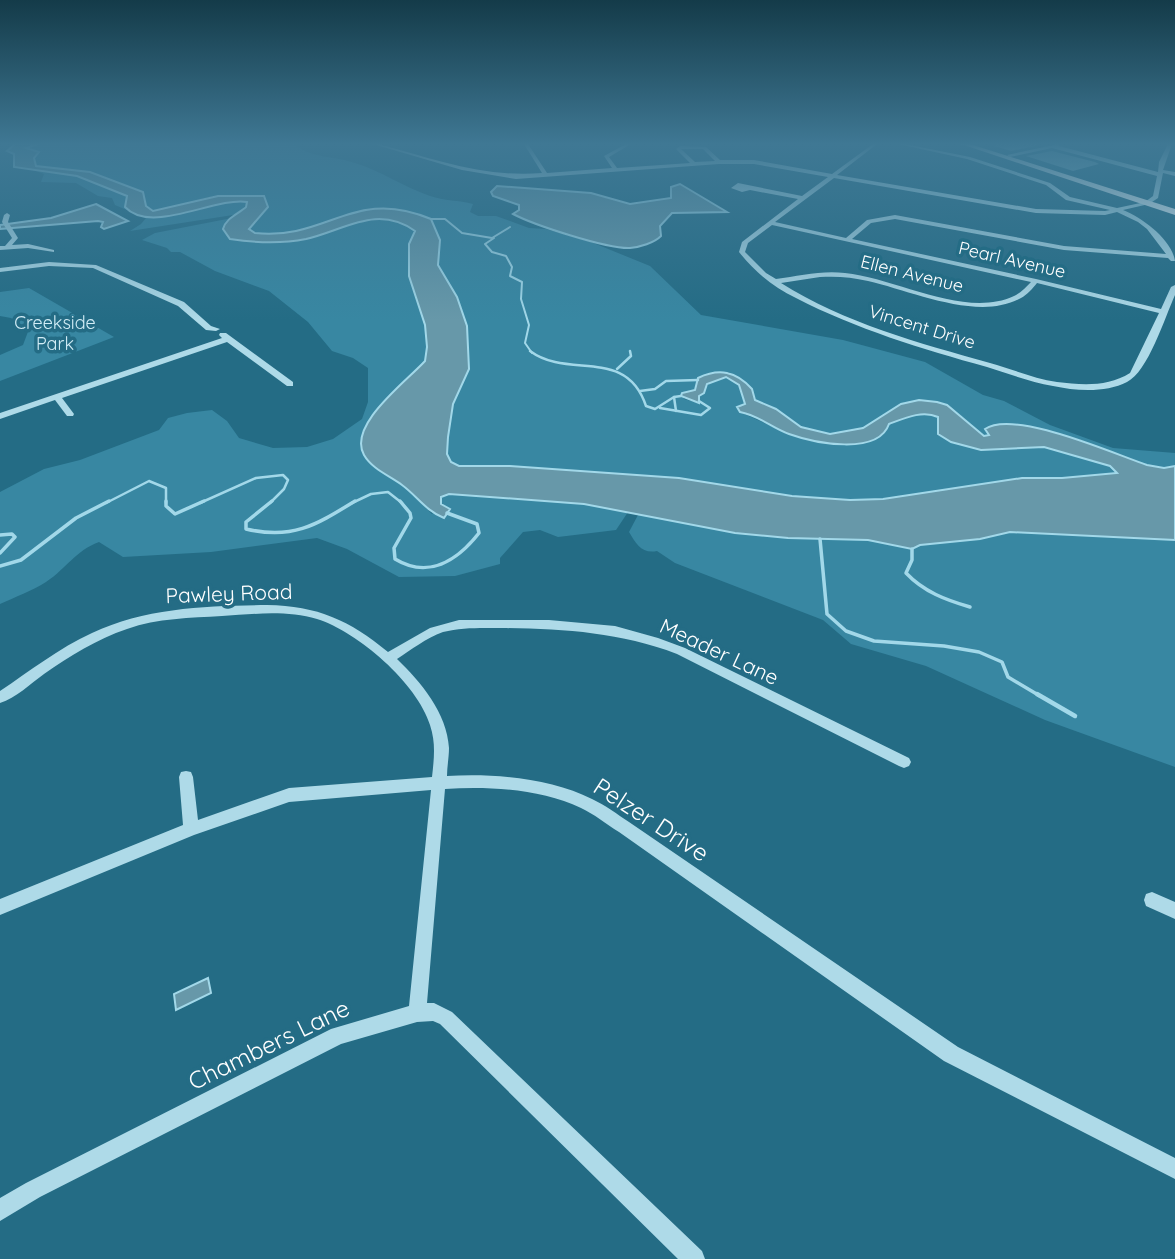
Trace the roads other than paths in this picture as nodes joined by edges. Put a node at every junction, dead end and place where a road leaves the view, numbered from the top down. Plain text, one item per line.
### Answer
1 (795, 203) edge
2 (991, 203) edge
3 (1085, 203) edge
4 (1143, 203) edge
5 (1153, 203) edge
6 (1175, 210) edge
7 (1117, 211) junction
8 (7, 222) dead end
9 (771, 223) junction
10 (847, 240) junction
11 (3, 248) edge
12 (52, 251) dead end
13 (1171, 256) junction
14 (1175, 264) edge
15 (0, 270) edge
16 (1036, 281) junction
17 (773, 282) junction
18 (1175, 287) edge
19 (1163, 312) junction
20 (227, 339) junction
21 (171, 358) joint
22 (128, 373) joint
23 (290, 384) dead end
24 (57, 397) junction
25 (70, 414) dead end
26 (0, 416) edge
27 (388, 658) junction
28 (0, 698) edge
29 (904, 762) dead end
30 (186, 777) dead end
31 (438, 784) junction
32 (191, 829) junction
33 (1152, 900) dead end
34 (0, 907) edge
35 (1175, 911) edge
36 (417, 1013) junction
37 (1175, 1169) edge
38 (0, 1210) edge
39 (694, 1259) edge

1 - 9 street, Vincent Drive
2 - 7 street
3 - 7 street
4 - 7 street
5 - 6 main road
7 - 13 street
8 - 11 street
9 - 10 street, Pearl Avenue
9 - 17 street, Vincent Drive
10 - 13 street
10 - 16 street, Pearl Avenue
11 - 12 street
13 - 14 street
15 - 20 street
16 - 17 street, Ellen Avenue
16 - 19 street, Pearl Avenue
17 - 19 street, Vincent Drive
18 - 19 street, Vincent Drive
20 - 21 street
20 - 23 street
21 - 22 street
22 - 24 street
24 - 25 street
24 - 26 street
27 - 28 street, Pawley Road
27 - 29 street, Meader Lane
27 - 31 street, Pawley Road
30 - 32 street
31 - 32 street, Pelzer Drive
31 - 36 street, Pawley Road
31 - 37 street, Pelzer Drive
32 - 34 street, Pelzer Drive
33 - 35 street
36 - 38 street, Chambers Lane
36 - 39 street

